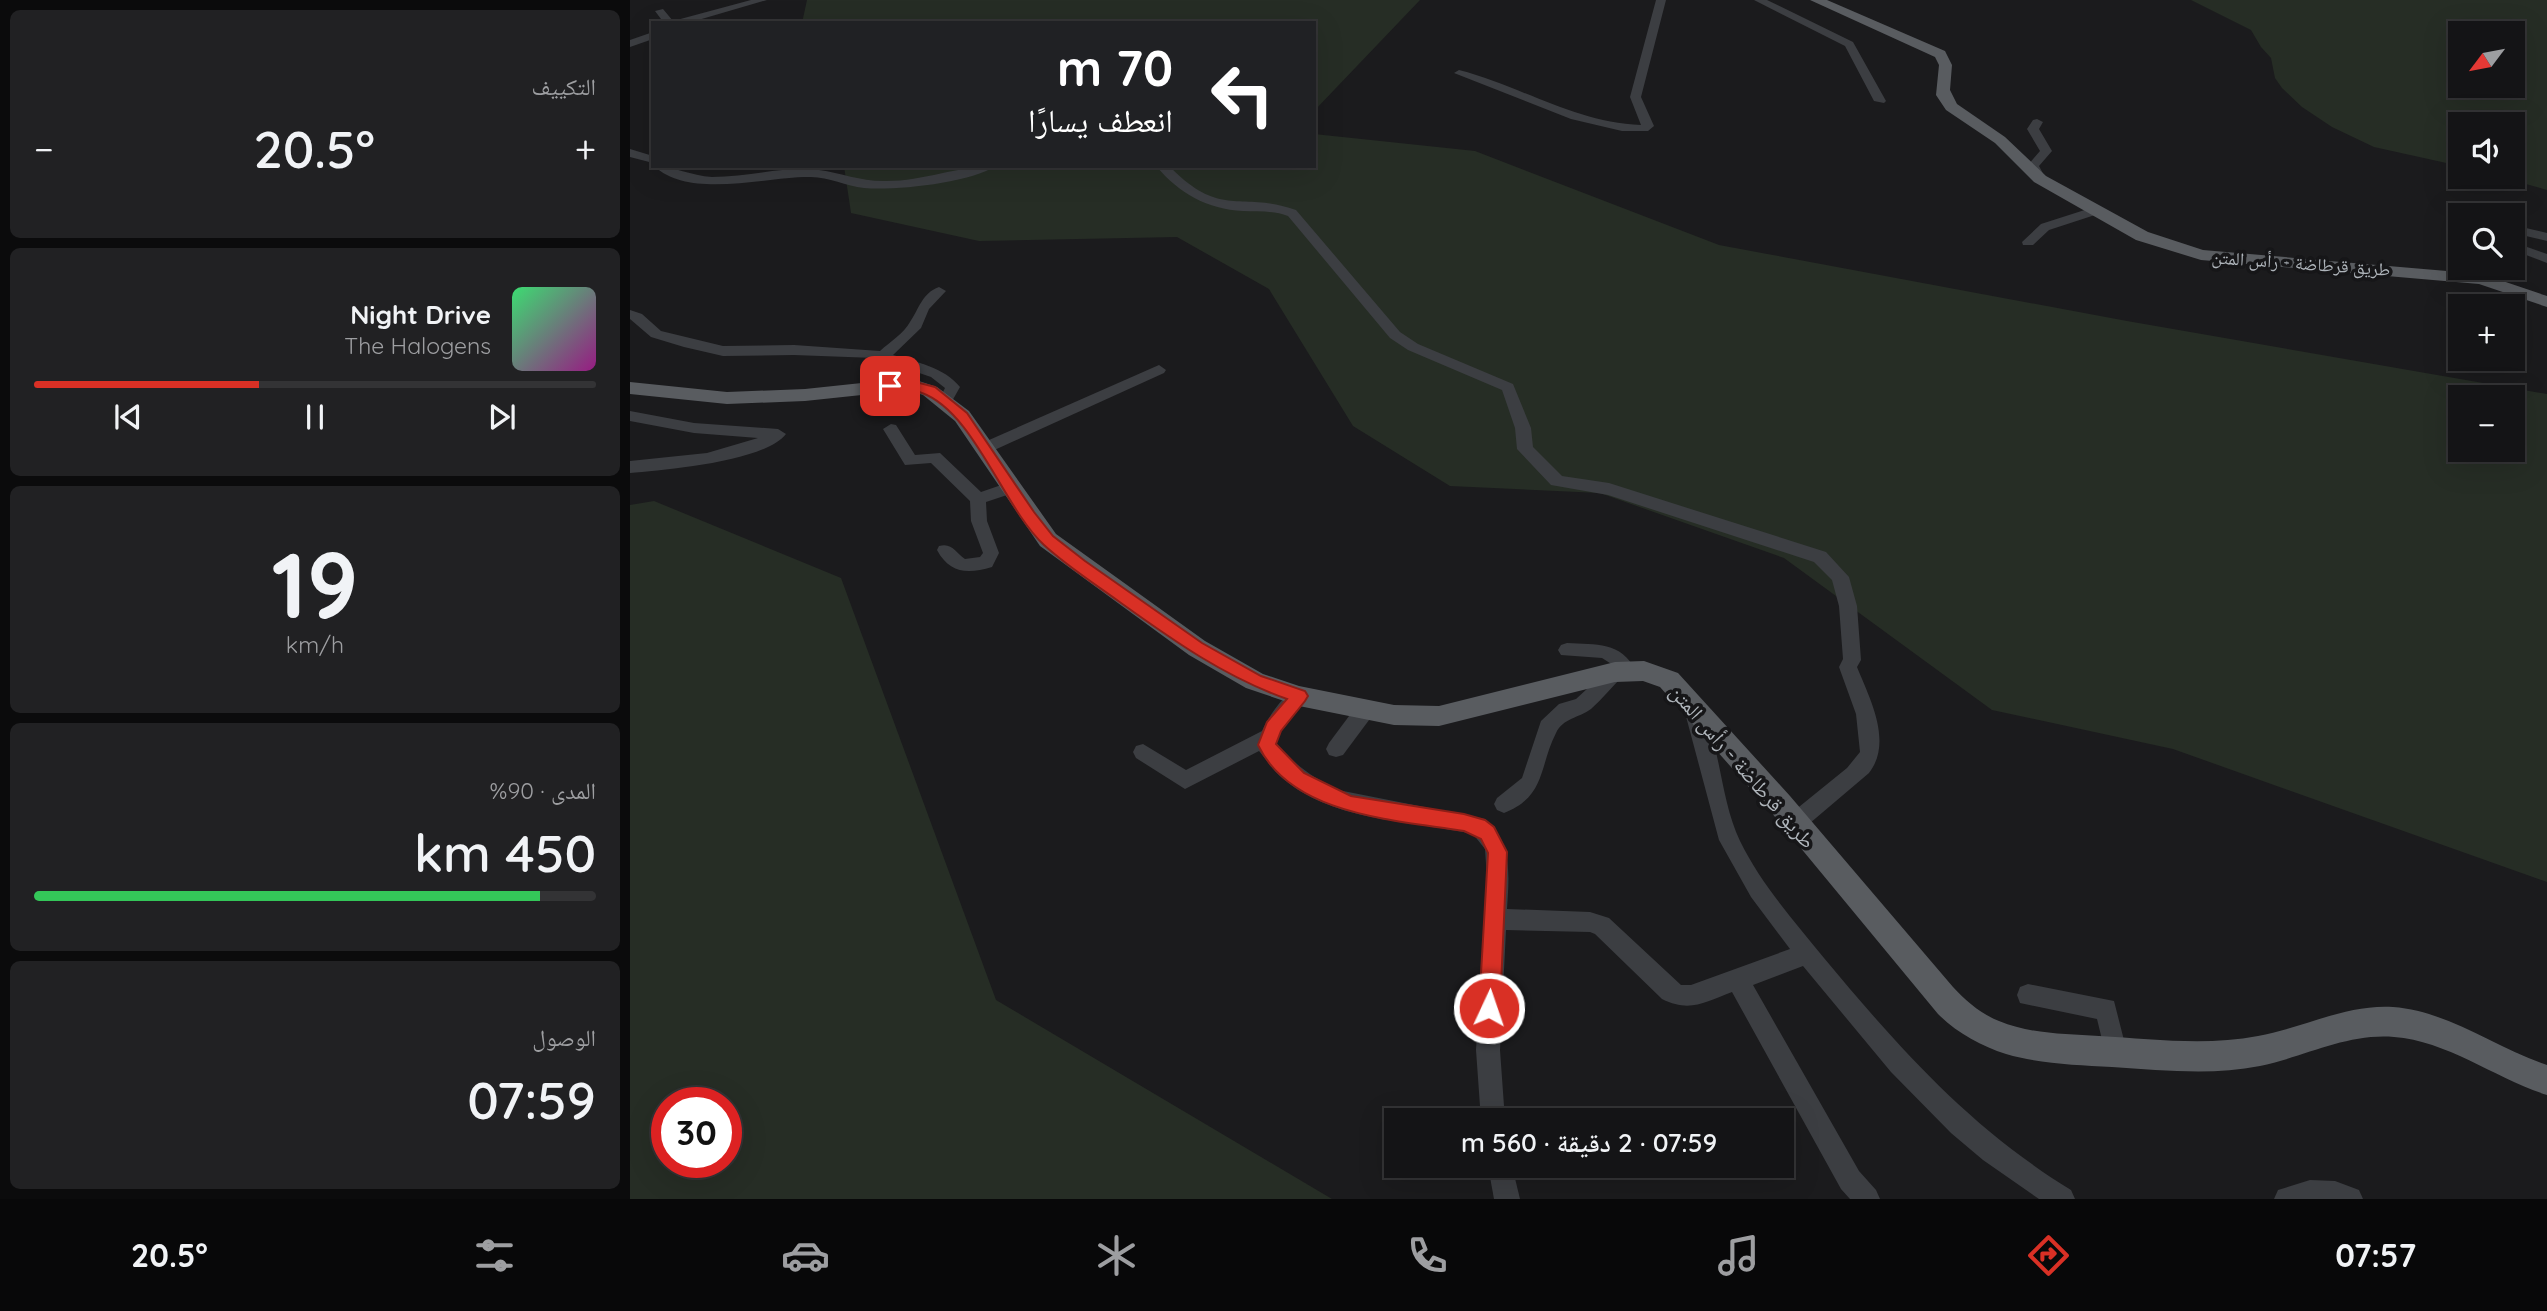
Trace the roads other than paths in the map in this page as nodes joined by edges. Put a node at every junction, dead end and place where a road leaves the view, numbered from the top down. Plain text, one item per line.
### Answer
1 (762, 0) edge
2 (1661, 0) edge
3 (1759, 0) edge
4 (1816, 0) edge
5 (660, 10) dead end
6 (668, 21) edge
7 (683, 21) edge
8 (651, 36) edge
9 (630, 44) edge
10 (1459, 74) dead end
11 (1880, 101) dead end
12 (2038, 122) dead end
13 (630, 153) edge
14 (651, 159) edge
15 (663, 168) edge
16 (983, 168) edge
17 (1164, 168) edge
18 (2040, 179) junction
19 (2094, 211) junction
20 (2525, 232) edge
21 (2547, 237) edge
22 (2028, 242) dead end
23 (2525, 251) edge
24 (2547, 259) edge
25 (939, 291) dead end
26 (2547, 302) edge
27 (630, 314) edge
28 (882, 356) junction
29 (1159, 370) dead end
30 (630, 388) edge
31 (954, 408) junction
32 (630, 416) edge
33 (891, 429) dead end
34 (985, 448) junction
35 (630, 467) edge
36 (1010, 488) junction
37 (978, 499) junction
38 (945, 551) dead end
39 (1567, 650) dead end
40 (1621, 671) junction
41 (1299, 696) junction
42 (1693, 705) junction
43 (1364, 710) junction
44 (1268, 737) junction
45 (1336, 749) dead end
46 (1143, 752) dead end
47 (1504, 804) dead end
48 (1796, 822) junction
49 (1495, 919) junction
50 (1807, 954) junction
51 (1738, 980) junction
52 (2028, 995) dead end
53 (2115, 1052) junction
54 (2547, 1080) edge
55 (1492, 1108) edge
56 (1503, 1178) edge
57 (2320, 1195) edge
58 (1507, 1199) edge
59 (1867, 1199) edge
60 (2062, 1199) edge
61 (2287, 1199) edge
62 (2350, 1199) edge

1 - 7 street
2 - 10 street
3 - 11 street
4 - 18 main road, طريق قرطاضة - رأس المتن
5 - 6 street
8 - 9 street
12 - 18 street
13 - 14 street
15 - 16 street
17 - 48 street
18 - 19 main road, طريق قرطاضة - رأس المتن
19 - 22 street
19 - 26 main road, طريق قرطاضة - رأس المتن
20 - 21 street
23 - 24 street
25 - 28 street
27 - 28 street
28 - 31 street
29 - 34 street
30 - 31 main road
31 - 34 main road, طريق قرطاضة - رأس المتن
32 - 35 street
33 - 37 street
34 - 36 main road, طريق قرطاضة - رأس المتن
36 - 37 street
36 - 41 main road, طريق قرطاضة - رأس المتن
37 - 38 street
39 - 40 street
40 - 42 main road, طريق قرطاضة - رأس المتن
40 - 43 main road, طريق قرطاضة - رأس المتن
40 - 47 street
41 - 43 main road, طريق قرطاضة - رأس المتن
41 - 44 street
42 - 48 main road, طريق قرطاضة - رأس المتن
42 - 50 street
43 - 45 street
44 - 46 street
44 - 49 street
48 - 53 main road, طريق قرطاضة - رأس المتن
49 - 51 street
49 - 55 street
50 - 51 street
50 - 60 street
51 - 59 street
52 - 53 street
53 - 54 main road, طريق قرطاضة - رأس المتن
56 - 58 street
57 - 61 street
57 - 62 street

